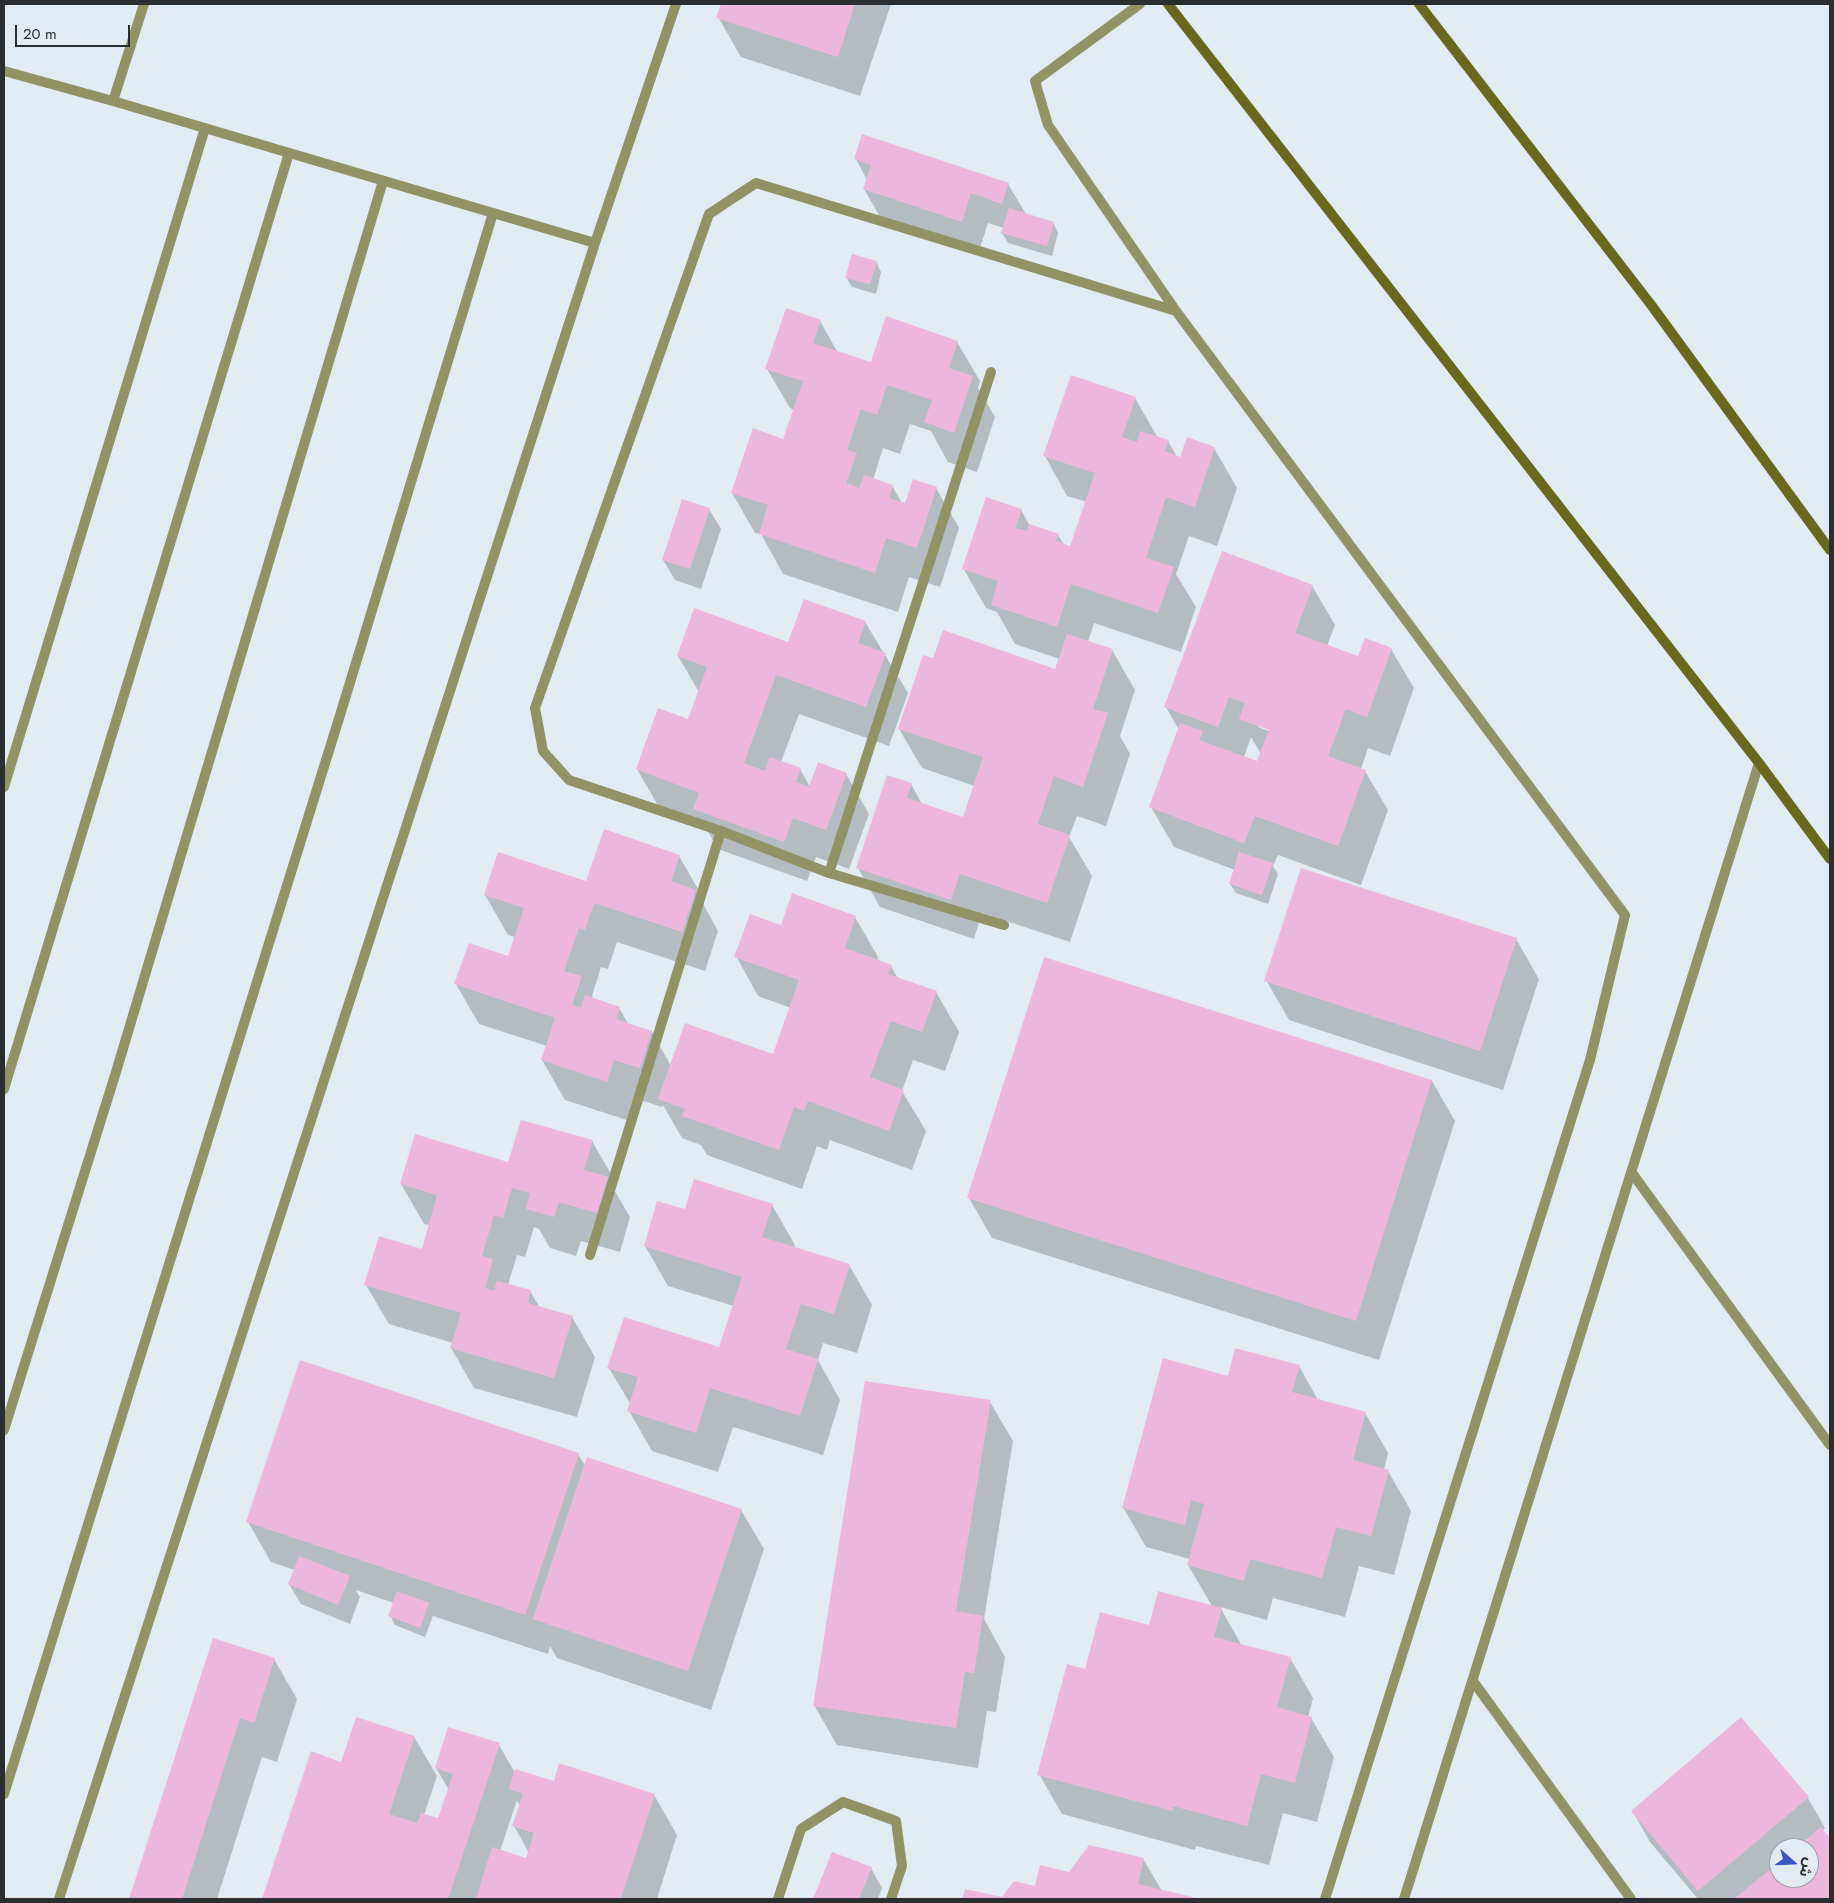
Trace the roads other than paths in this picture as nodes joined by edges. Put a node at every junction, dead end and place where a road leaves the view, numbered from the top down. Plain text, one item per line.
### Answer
1 (144, 4) edge
2 (676, 4) edge
3 (1140, 4) edge
4 (1168, 4) edge
5 (1419, 4) edge
6 (4, 71) edge
7 (113, 101) junction
8 (205, 128) junction
9 (289, 153) junction
10 (383, 181) junction
11 (493, 213) junction
12 (595, 243) junction
13 (1176, 311) junction
14 (991, 372) dead end
15 (1830, 550) edge
16 (1759, 763) junction
17 (4, 787) edge
18 (721, 831) junction
19 (1830, 859) edge
20 (829, 873) junction
21 (1004, 925) dead end
22 (4, 1089) edge
23 (1632, 1173) junction
24 (590, 1255) dead end
25 (4, 1430) edge
26 (1830, 1445) edge
27 (1473, 1681) junction
28 (4, 1794) edge
29 (60, 1899) edge
30 (778, 1899) edge
31 (891, 1899) edge
32 (1325, 1899) edge
33 (1404, 1899) edge
34 (1631, 1899) edge

1 - 7 street
2 - 12 street
3 - 13 street
4 - 16 street
5 - 15 street
6 - 7 street
7 - 8 street
8 - 9 street
8 - 17 street
9 - 10 street
9 - 22 street
10 - 11 street
10 - 25 street
11 - 12 street
11 - 28 street
12 - 29 street
13 - 18 street
13 - 32 street
14 - 20 street
16 - 19 street
16 - 23 street
18 - 20 street
18 - 24 street
20 - 21 street
23 - 26 street
23 - 27 street
27 - 33 street
27 - 34 street
30 - 31 street

